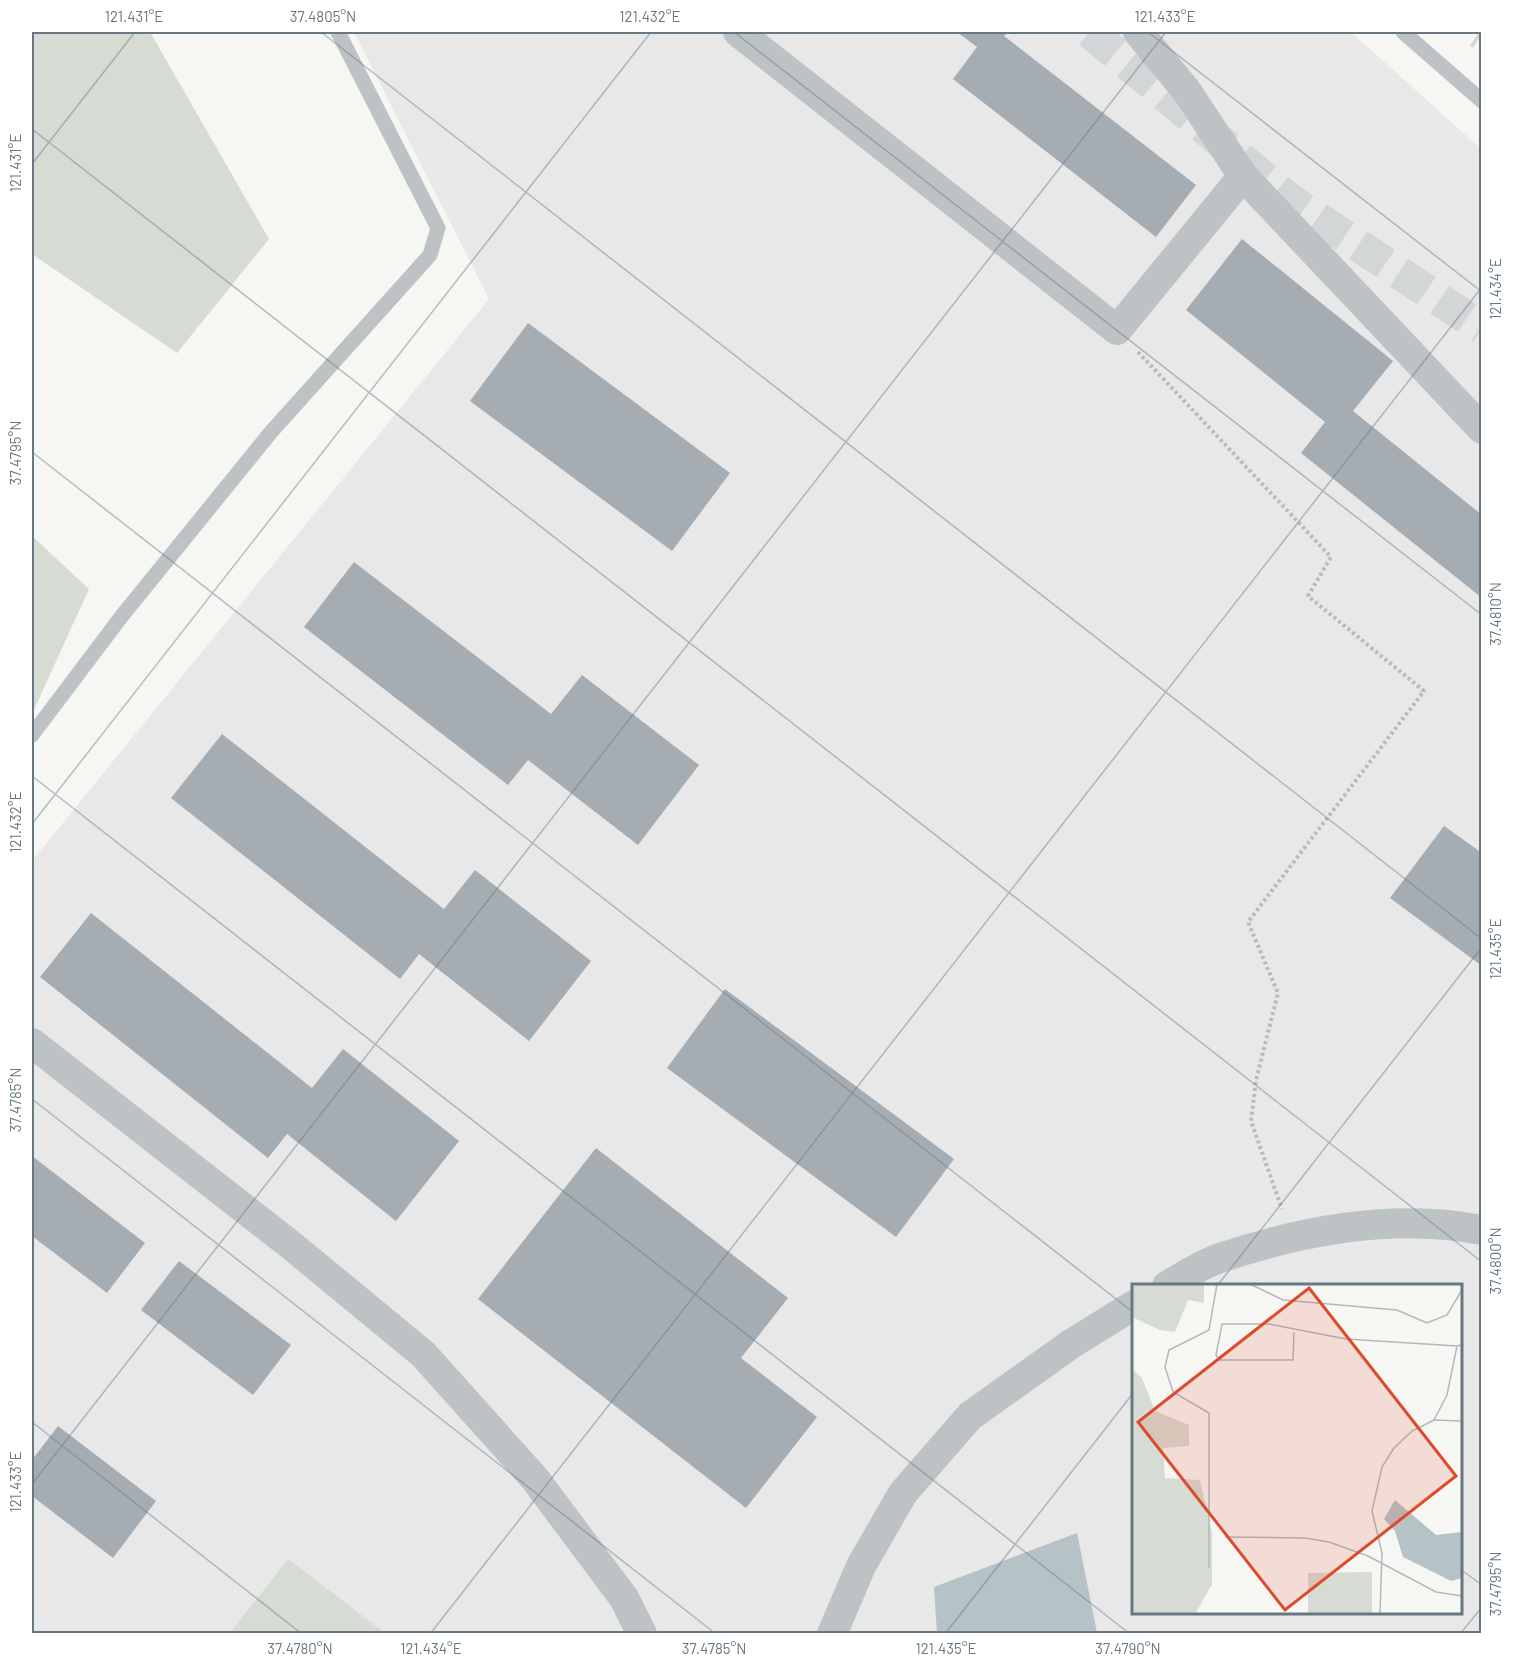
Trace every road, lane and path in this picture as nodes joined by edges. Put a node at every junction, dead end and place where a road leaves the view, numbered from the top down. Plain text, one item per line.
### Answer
1 (338, 32) edge
2 (738, 32) edge
3 (1138, 32) edge
4 (1403, 32) edge
5 (1482, 101) edge
6 (1243, 176) junction
7 (1117, 330) junction
8 (1482, 429) edge
9 (32, 735) edge
10 (32, 1043) edge
11 (1482, 1230) edge
12 (1293, 1238) junction
13 (1171, 1284) edge
14 (1132, 1306) edge
15 (642, 1634) edge
16 (832, 1634) edge

1 - 9 lane
2 - 7 street
3 - 6 street
4 - 5 lane
6 - 7 street
6 - 8 street
7 - 12 path
10 - 15 street
11 - 12 street
12 - 13 street
14 - 16 street

